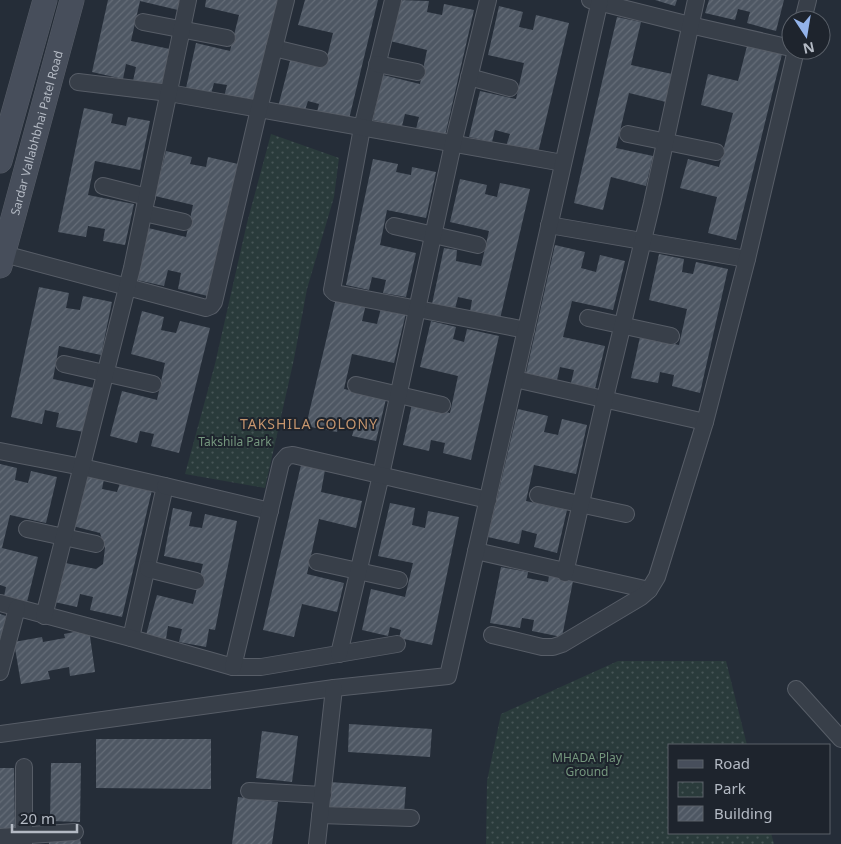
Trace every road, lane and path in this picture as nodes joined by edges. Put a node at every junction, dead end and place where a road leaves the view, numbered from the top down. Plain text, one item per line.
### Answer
1 (45, 0) edge
2 (72, 0) edge
3 (188, 0) edge
4 (286, 0) edge
5 (392, 0) edge
6 (488, 0) edge
7 (696, 0) edge
8 (596, 1) edge
9 (143, 22) dead end
10 (690, 25) junction
11 (182, 29) junction
12 (227, 38) dead end
13 (781, 46) edge
14 (274, 48) junction
15 (320, 59) dead end
16 (794, 60) edge
17 (377, 64) junction
18 (417, 72) dead end
19 (469, 77) junction
20 (78, 82) dead end
21 (510, 88) dead end
22 (169, 93) junction
23 (259, 109) junction
24 (362, 128) junction
25 (628, 134) dead end
26 (665, 141) junction
27 (453, 144) junction
28 (716, 152) dead end
29 (0, 161) edge
30 (563, 164) junction
31 (103, 186) dead end
32 (145, 205) junction
33 (184, 222) dead end
34 (549, 225) junction
35 (394, 226) dead end
36 (433, 235) junction
37 (643, 241) junction
38 (478, 245) dead end
39 (1, 258) edge
40 (747, 259) junction
41 (127, 288) junction
42 (417, 308) junction
43 (588, 318) dead end
44 (622, 325) junction
45 (526, 330) junction
46 (671, 336) dead end
47 (64, 364) dead end
48 (106, 373) junction
49 (515, 379) junction
50 (153, 384) dead end
51 (356, 385) dead end
52 (398, 395) junction
53 (604, 398) junction
54 (442, 405) dead end
55 (705, 422) junction
56 (0, 451) edge
57 (82, 467) junction
58 (381, 475) junction
59 (165, 486) junction
60 (538, 495) dead end
61 (488, 500) junction
62 (581, 504) junction
63 (270, 511) junction
64 (626, 514) dead end
65 (27, 529) dead end
66 (64, 537) junction
67 (96, 544) dead end
68 (476, 552) junction
69 (318, 562) dead end
70 (148, 569) junction
71 (358, 571) junction
72 (565, 572) junction
73 (399, 580) dead end
74 (196, 581) dead end
75 (649, 590) junction
76 (0, 604) edge
77 (17, 608) junction
78 (44, 616) junction
79 (492, 636) dead end
80 (131, 638) junction
81 (397, 644) dead end
82 (338, 654) junction
83 (233, 667) junction
84 (0, 672) edge
85 (334, 688) junction
86 (796, 689) dead end
87 (0, 734) edge
88 (841, 740) edge
89 (24, 767) dead end
90 (249, 791) dead end
91 (323, 795) junction
92 (320, 816) junction
93 (411, 818) dead end
94 (75, 832) dead end
95 (0, 837) edge
96 (24, 840) edge
97 (317, 844) edge

1 - 29 main road
2 - 39 main road, Sardar Vallabhbhai Patel Road
3 - 11 street
4 - 14 street
5 - 17 street
6 - 19 street
7 - 10 street
8 - 10 street
8 - 30 street
9 - 11 street
10 - 13 street
10 - 26 street
11 - 12 street
11 - 22 street
14 - 15 street
14 - 23 street
16 - 40 street
17 - 18 street
17 - 24 street
19 - 21 street
19 - 27 street
20 - 22 street
22 - 23 street
22 - 32 street
23 - 24 street
23 - 41 street
24 - 27 street
24 - 42 street
25 - 26 street
26 - 28 street
26 - 37 street
27 - 30 street
27 - 36 street
30 - 34 street
31 - 32 street
32 - 33 street
32 - 41 street
34 - 37 street
34 - 45 street
35 - 36 street
36 - 38 street
36 - 42 street
37 - 40 street
37 - 44 street
39 - 41 street
40 - 55 street
41 - 48 street
42 - 45 street
42 - 52 street
43 - 44 street
44 - 46 street
44 - 53 street
45 - 49 street
47 - 48 street
48 - 50 street
48 - 57 street
49 - 53 street
49 - 61 street
51 - 52 street
52 - 54 street
52 - 58 street
53 - 55 street
53 - 62 street
55 - 75 street
56 - 57 street
57 - 59 street
57 - 66 street
58 - 61 street
58 - 63 street
58 - 71 street
59 - 63 street
59 - 70 street
60 - 62 street
61 - 68 street
62 - 64 street
62 - 72 street
63 - 83 street
65 - 66 street
66 - 67 street
66 - 78 street
68 - 72 street
68 - 85 street
69 - 71 street
70 - 74 street
70 - 80 street
71 - 73 street
71 - 82 street
72 - 75 street
75 - 79 street
76 - 77 street
77 - 78 street
77 - 84 street
78 - 80 street
80 - 83 street
81 - 82 street
82 - 83 street
85 - 87 street
85 - 91 street
86 - 88 street
89 - 96 street
90 - 91 street
91 - 92 street
92 - 93 street
92 - 97 street
94 - 96 street
95 - 96 street

